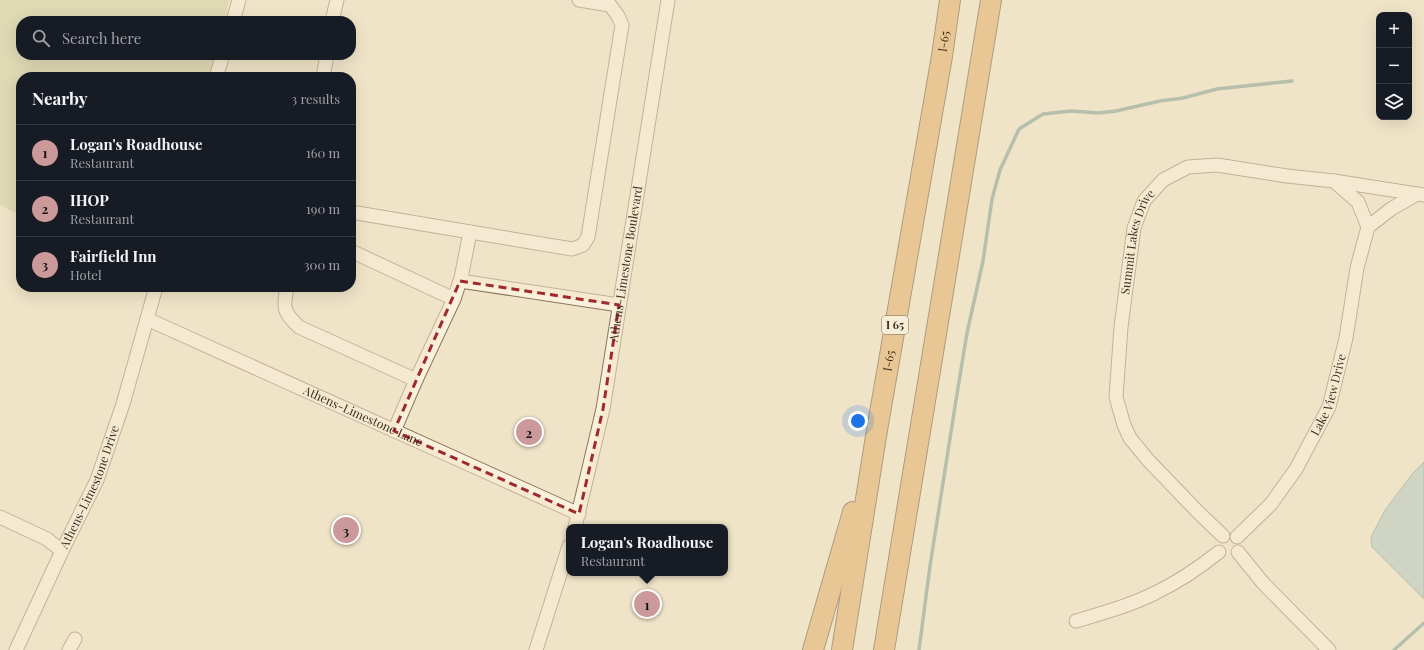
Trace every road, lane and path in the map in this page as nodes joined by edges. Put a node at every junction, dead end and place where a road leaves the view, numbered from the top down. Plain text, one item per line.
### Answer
1 (239, 0) edge
2 (337, 0) edge
3 (579, 0) edge
4 (668, 0) edge
5 (950, 0) edge
6 (991, 0) edge
7 (234, 16) edge
8 (333, 16) edge
9 (221, 60) edge
10 (326, 60) edge
11 (218, 72) edge
12 (324, 72) edge
13 (1334, 180) junction
14 (1421, 194) edge
15 (356, 213) edge
16 (1368, 227) junction
17 (470, 232) junction
18 (356, 253) edge
19 (460, 281) junction
20 (155, 292) edge
21 (286, 292) edge
22 (454, 300) junction
23 (619, 305) junction
24 (148, 319) junction
25 (416, 380) junction
26 (878, 430) junction
27 (394, 431) junction
28 (579, 514) junction
29 (0, 517) edge
30 (576, 524) edge
31 (1223, 536) junction
32 (1237, 537) junction
33 (62, 551) junction
34 (1219, 552) junction
35 (1238, 552) junction
36 (566, 555) edge
37 (895, 590) junction
38 (1076, 621) dead end
39 (16, 650) edge
40 (536, 650) edge
41 (813, 650) edge
42 (842, 650) edge
43 (884, 650) edge
44 (893, 650) edge
45 (1329, 650) edge

1 - 7 street
2 - 8 street
3 - 17 street
4 - 23 street, Athens-Limestone Boulevard
5 - 26 highway, I-65 / I 65
6 - 37 highway
9 - 11 street
10 - 12 street
13 - 14 street, Summit Lakes Drive
13 - 16 street
13 - 31 street, Summit Lakes Drive
14 - 16 street
15 - 17 street
16 - 32 street, Lake View Drive
17 - 19 street
18 - 22 street
19 - 22 street
19 - 23 street
20 - 24 street, Athens-Limestone Drive
21 - 25 street
22 - 25 street
23 - 28 street, Athens-Limestone Boulevard
24 - 27 street, Athens-Limestone Lane
24 - 33 street, Athens-Limestone Drive
25 - 27 street
26 - 41 highway
26 - 42 highway, I-65 / I 65
27 - 28 street, Athens-Limestone Lane
28 - 30 street, Athens-Limestone Boulevard
29 - 33 street
31 - 32 street
31 - 34 street
32 - 35 street
33 - 39 street, Athens-Limestone Drive
34 - 35 street
34 - 38 street
35 - 45 street
36 - 40 street
37 - 43 highway
37 - 44 highway

